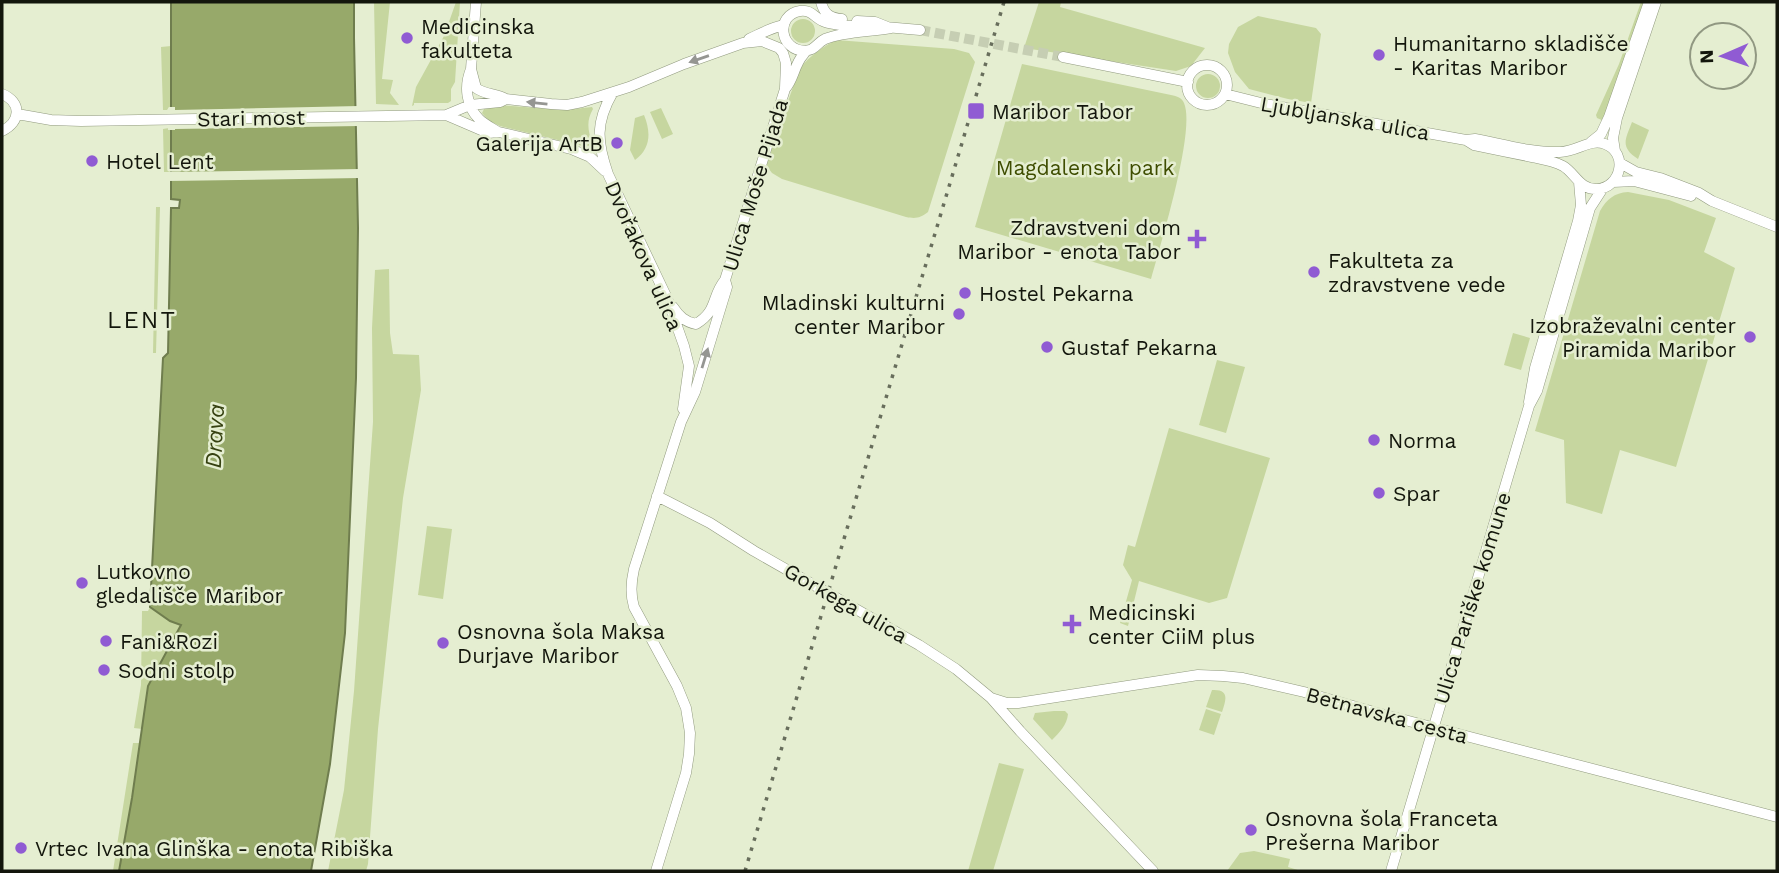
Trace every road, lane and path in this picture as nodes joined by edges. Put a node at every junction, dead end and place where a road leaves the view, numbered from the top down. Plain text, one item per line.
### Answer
1 (476, 2) edge
2 (821, 2) edge
3 (1648, 2) edge
4 (1656, 2) edge
5 (820, 20) junction
6 (784, 25) junction
7 (891, 28) junction
8 (920, 30) tunnel mouth
9 (820, 42) junction
10 (743, 43) junction
11 (806, 51) junction
12 (1063, 57) tunnel mouth
13 (471, 69) junction
14 (1188, 82) junction
15 (785, 89) junction
16 (613, 92) junction
17 (2, 94) edge
18 (1226, 94) junction
19 (506, 99) junction
20 (470, 105) junction
21 (17, 114) junction
22 (446, 115) junction
23 (2, 131) edge
24 (499, 132) junction
25 (1591, 142) junction
26 (1579, 149) junction
27 (1615, 151) junction
28 (1554, 157) junction
29 (1620, 163) junction
30 (608, 174) junction
31 (1576, 177) junction
32 (1613, 182) junction
33 (1603, 188) junction
34 (1712, 201) junction
35 (1777, 228) edge
36 (725, 281) junction
37 (667, 298) junction
38 (1529, 406) junction
39 (681, 422) junction
40 (657, 496) junction
41 (991, 698) junction
42 (1434, 727) junction
43 (1777, 817) edge
44 (656, 871) edge
45 (1153, 871) edge
46 (1391, 871) edge

1 - 13 street
2 - 7 street
3 - 25 street
4 - 27 street
5 - 6 street
5 - 7 street
5 - 9 street
6 - 10 street
6 - 11 street
7 - 8 street
7 - 9 street
9 - 11 street
10 - 15 street
10 -> 16 street
11 - 15 street
12 - 14 street
13 - 19 street
13 - 20 street
14 - 18 street
14 - 18 street
15 - 36 street, Ulica Moše Pijada
16 -> 19 street
16 - 30 street, Dvořakova ulica
17 - 21 street
18 - 28 street, Ljubljanska ulica
19 - 20 street
20 - 22 street
20 - 24 street
21 - 22 street, Stari most
21 - 23 street
22 - 24 street
24 - 30 street
25 - 26 street
25 - 27 street
26 - 28 street
26 - 31 street
27 - 29 street
28 - 31 street
29 - 32 street
29 - 34 street
30 - 37 street, Dvořakova ulica
31 - 33 street
31 - 38 street, Ulica Pariške komune
32 - 33 street
32 - 34 street
33 - 38 street, Ulica Pariške komune
34 - 35 street
36 - 37 street
39 -> 36 street
37 - 39 street, Dvořakova ulica
38 - 42 street, Ulica Pariške komune
39 - 40 street
40 - 41 street, Gorkega ulica
40 - 44 street
41 - 42 street, Betnavska cesta
41 - 45 street, Gorkega ulica
42 - 43 street, Betnavska cesta
42 - 46 street, Ulica Pariške komune

